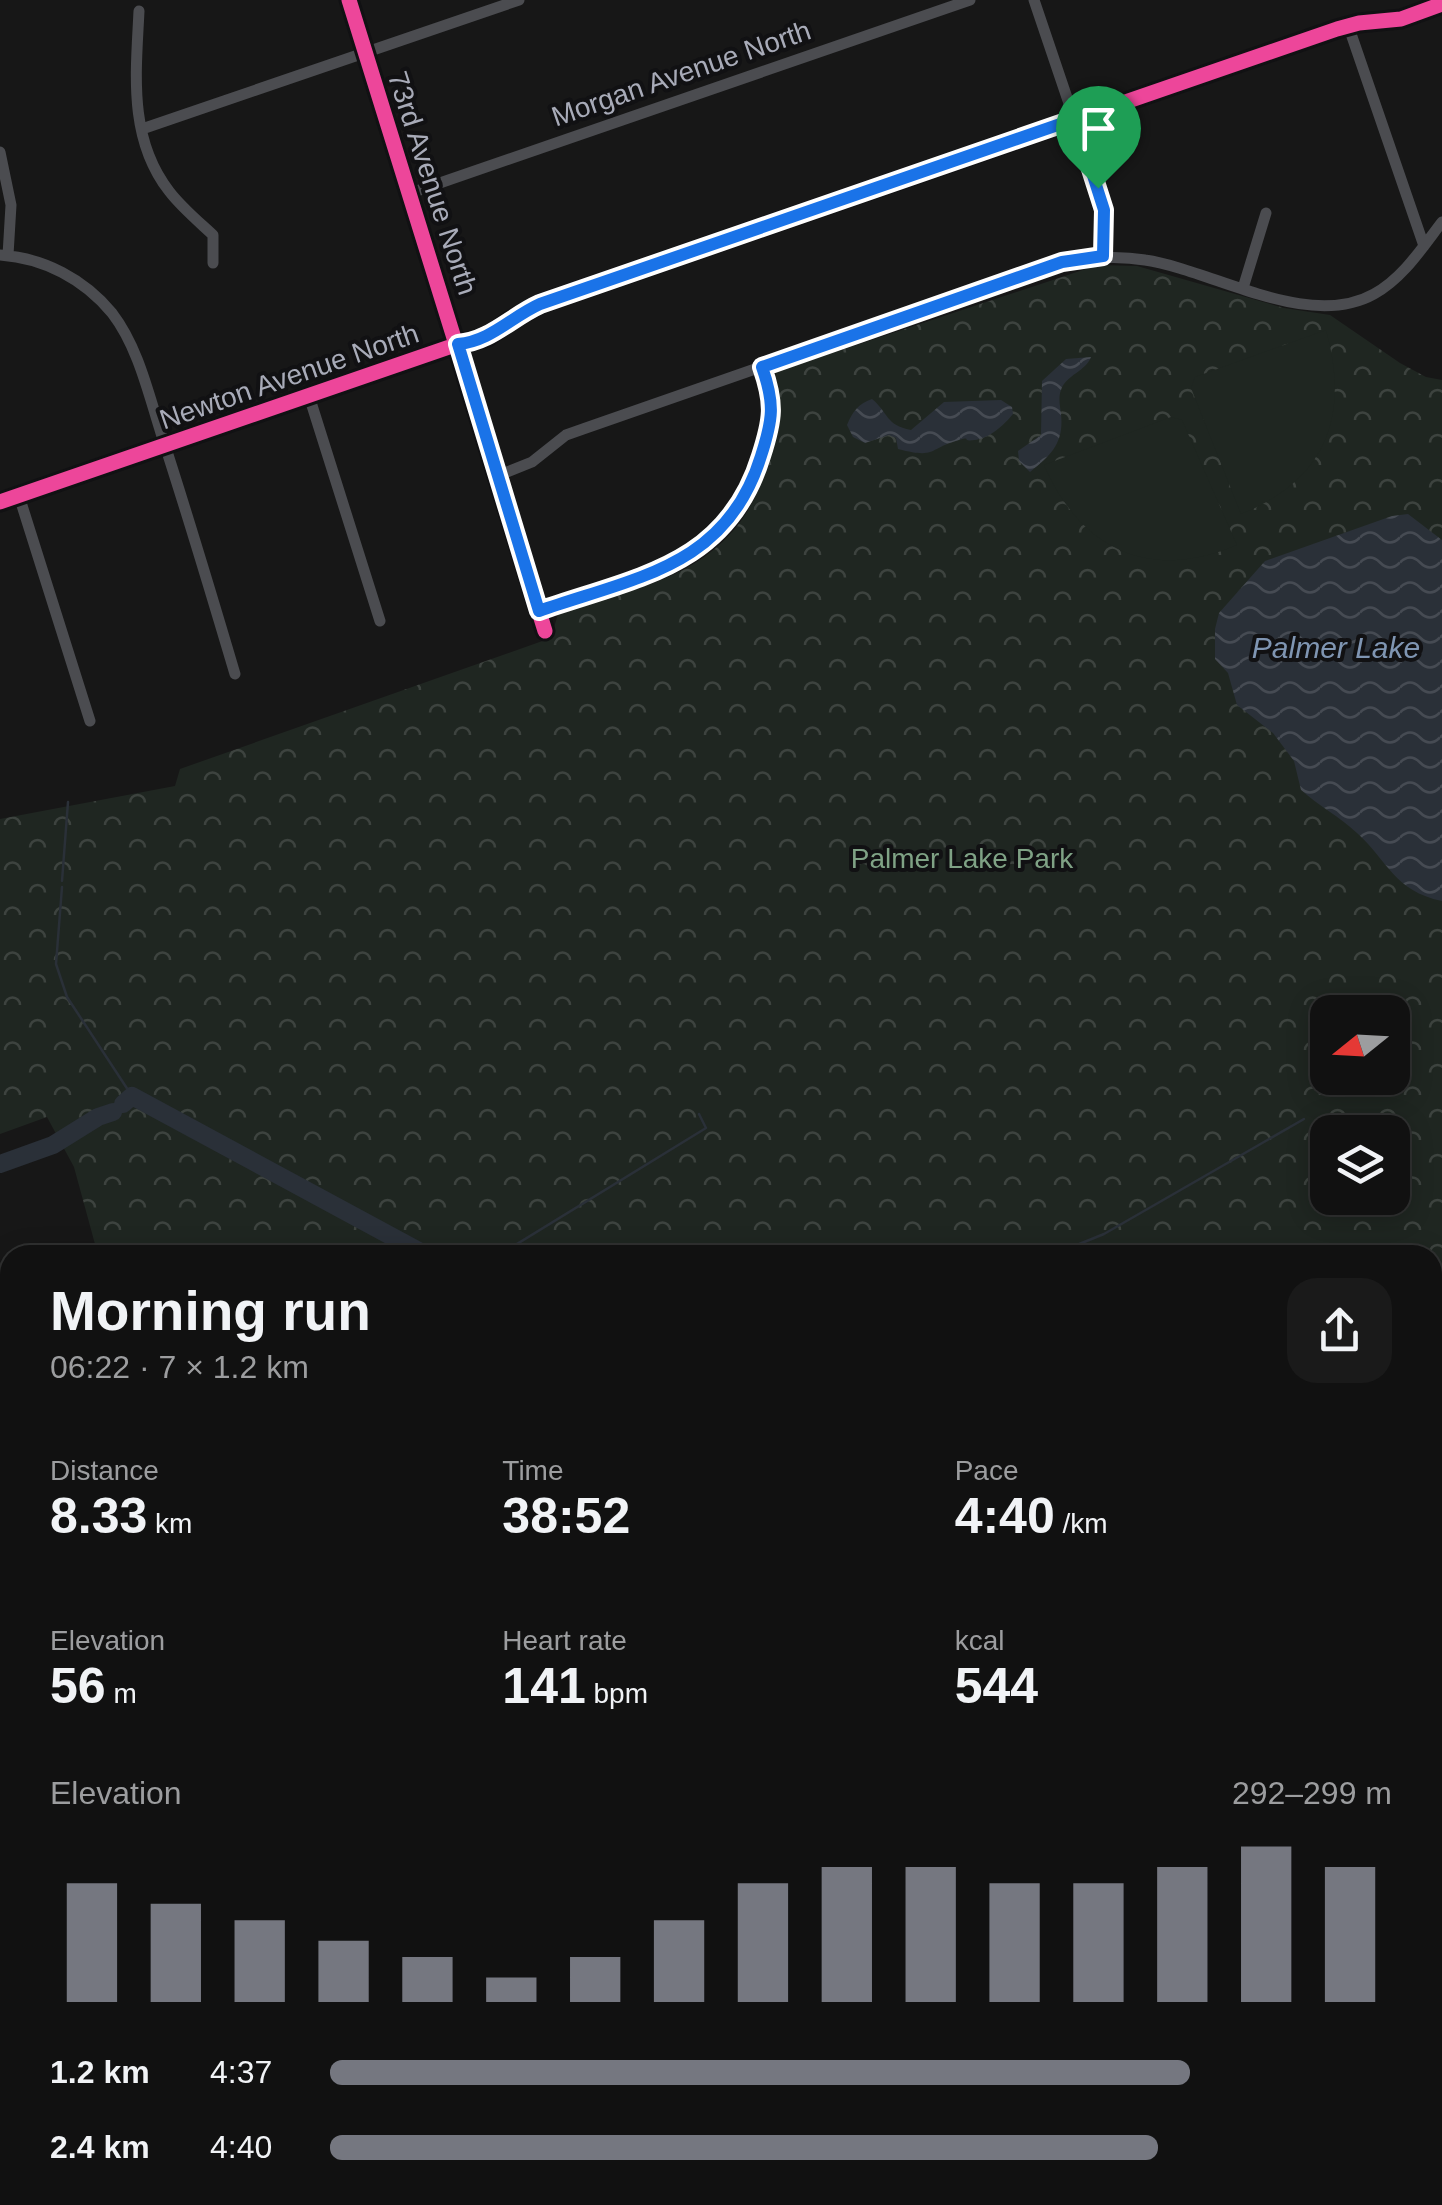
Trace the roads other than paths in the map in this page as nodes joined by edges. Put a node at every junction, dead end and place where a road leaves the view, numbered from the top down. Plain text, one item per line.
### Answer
1 (349, 0) edge
2 (519, 0) edge
3 (970, 0) edge
4 (1034, 0) edge
5 (1442, 4) edge
6 (140, 11) dead end
7 (1348, 25) junction
8 (366, 54) junction
9 (1075, 119) junction
10 (142, 129) junction
11 (0, 152) edge
12 (408, 194) junction
13 (1266, 212) dead end
14 (1442, 222) edge
15 (1424, 246) junction
16 (4, 255) edge
17 (1103, 256) junction
18 (213, 263) dead end
19 (1243, 288) junction
20 (458, 344) junction
21 (762, 367) junction
22 (310, 396) junction
23 (165, 445) junction
24 (497, 476) junction
25 (19, 496) junction
26 (0, 502) edge
27 (539, 611) junction
28 (380, 622) dead end
29 (546, 632) dead end
30 (235, 674) dead end
31 (90, 721) dead end

1 - 8 street, 73rd Avenue North
2 - 8 street
3 - 12 street, Morgan Avenue North
4 - 9 street
5 - 7 street, Newton Avenue North
6 - 10 street
7 - 9 street, Newton Avenue North
7 - 15 street
8 - 10 street
8 - 12 street, 73rd Avenue North
9 - 17 street
9 - 20 street, Newton Avenue North
10 - 18 street
11 - 16 street
12 - 20 street, 73rd Avenue North
13 - 19 street
14 - 15 street
15 - 19 street
16 - 23 street
17 - 19 street
17 - 21 street
20 - 22 street, Newton Avenue North
20 - 24 street, 73rd Avenue North
21 - 24 street
21 - 27 street
22 - 23 street, Newton Avenue North
22 - 28 street
23 - 25 street, Newton Avenue North
23 - 30 street
24 - 27 street, 73rd Avenue North
25 - 26 street, Newton Avenue North
25 - 31 street
27 - 29 street, 73rd Avenue North

